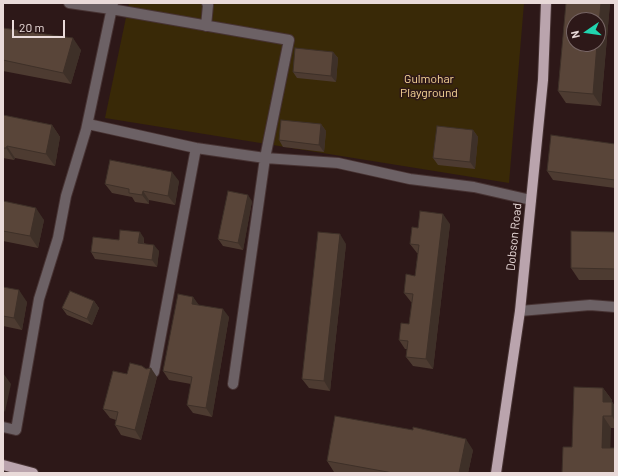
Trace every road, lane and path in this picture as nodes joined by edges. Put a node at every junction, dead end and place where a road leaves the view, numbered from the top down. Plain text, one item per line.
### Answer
1 (69, 3) edge
2 (207, 3) edge
3 (546, 3) edge
4 (112, 6) edge
5 (206, 26) junction
6 (88, 124) junction
7 (196, 148) junction
8 (265, 158) junction
9 (531, 200) junction
10 (615, 307) edge
11 (520, 311) junction
12 (154, 372) dead end
13 (233, 384) dead end
14 (3, 427) edge
15 (3, 465) edge
16 (33, 473) edge
17 (496, 473) edge

1 - 4 street
2 - 5 street
3 - 9 main road, Dobson Road
4 - 5 street
4 - 6 street
5 - 8 street
6 - 7 street
6 - 14 street
7 - 8 street
7 - 12 street
8 - 9 street
8 - 13 street
9 - 11 main road, Dobson Road
10 - 11 street
11 - 17 main road, Dobson Road
15 - 16 main road

